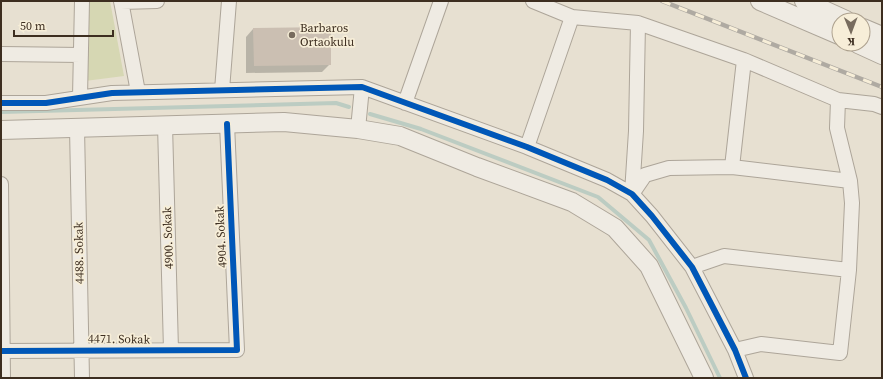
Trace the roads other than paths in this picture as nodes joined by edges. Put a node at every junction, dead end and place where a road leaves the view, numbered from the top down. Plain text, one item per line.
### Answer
1 (82, 1) edge
2 (157, 1) edge
3 (229, 1) edge
4 (441, 1) edge
5 (533, 1) edge
6 (760, 1) edge
7 (804, 1) edge
8 (121, 2) edge
9 (831, 13) edge
10 (572, 17) junction
11 (638, 23) junction
12 (871, 31) edge
13 (831, 32) edge
14 (882, 36) edge
15 (871, 50) edge
16 (1, 54) edge
17 (81, 55) junction
18 (882, 55) edge
19 (744, 60) junction
20 (362, 87) junction
21 (222, 90) junction
22 (138, 92) junction
23 (80, 97) junction
24 (838, 100) junction
25 (1, 103) edge
26 (405, 103) junction
27 (882, 107) edge
28 (227, 124) junction
29 (165, 125) junction
30 (77, 128) junction
31 (358, 129) junction
32 (1, 130) edge
33 (526, 146) junction
34 (732, 167) junction
35 (850, 181) junction
36 (1, 184) edge
37 (632, 194) junction
38 (692, 267) junction
39 (849, 270) junction
40 (81, 350) junction
41 (172, 350) junction
42 (237, 350) joint
43 (735, 350) junction
44 (2, 351) edge
45 (2, 378) edge
46 (82, 378) edge
47 (704, 378) edge
48 (746, 378) edge

1 - 17 street
2 - 8 street
3 - 21 street
4 - 26 street
5 - 10 street
6 - 13 street
7 - 9 street
8 - 22 street
10 - 11 street
10 - 33 street
11 - 19 street
11 - 37 street
12 - 14 street
15 - 18 street
16 - 17 street
17 - 23 street
19 - 24 street
19 - 34 street
20 - 21 street
20 - 26 street
20 - 31 street
21 - 22 street
22 - 23 street
23 - 25 street
24 - 27 street
24 - 35 street
26 - 33 street
28 - 29 street
28 - 31 street
28 - 42 street, 4904. Sokak
29 - 30 street
29 - 41 street, 4900. Sokak
30 - 32 street
30 - 40 street, 4488. Sokak
31 - 47 street
33 - 37 street
34 - 35 street
34 - 37 street
35 - 39 street
36 - 44 street
37 - 38 street
38 - 39 street
38 - 43 street
39 - 43 street
40 - 41 street, 4471. Sokak
40 - 44 street, 4471. Sokak
40 - 46 street, 4488. Sokak
41 - 42 street, 4471. Sokak
43 - 48 street
44 - 45 street

